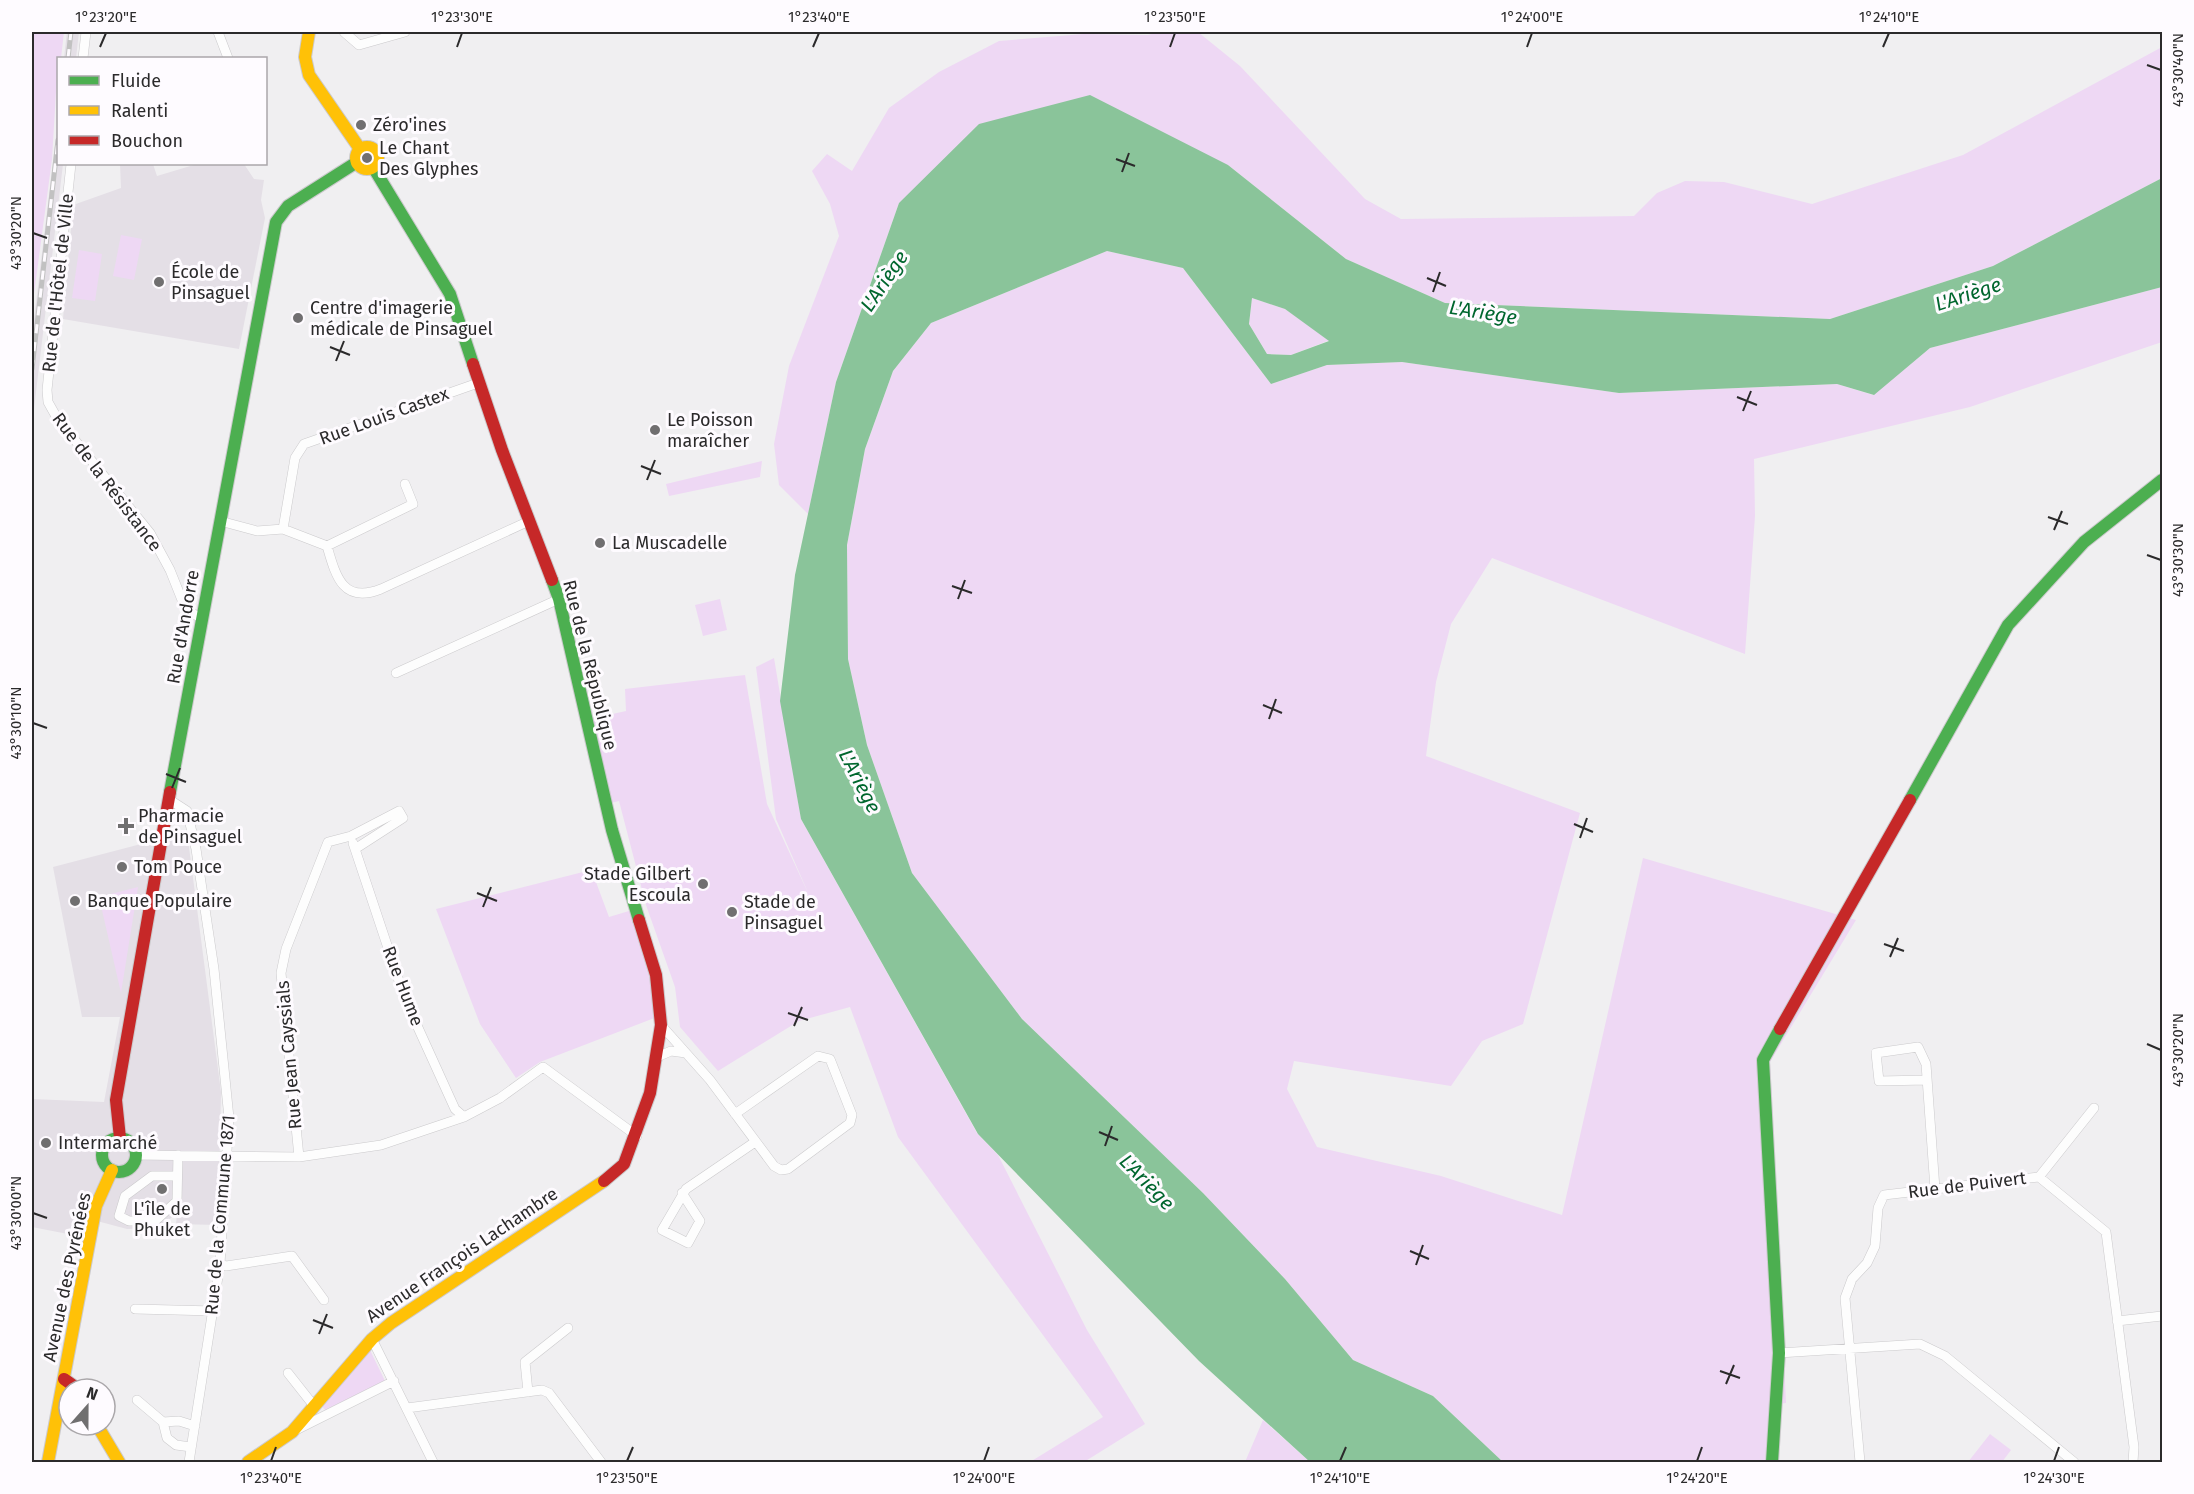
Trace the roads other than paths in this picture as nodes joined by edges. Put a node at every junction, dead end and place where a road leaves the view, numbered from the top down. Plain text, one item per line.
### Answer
1 (86, 32) edge
2 (218, 32) edge
3 (309, 32) edge
4 (344, 32) edge
5 (405, 32) edge
6 (83, 57) edge
7 (228, 57) edge
8 (360, 149) junction
9 (357, 162) junction
10 (71, 165) edge
11 (373, 167) junction
12 (478, 382) junction
13 (48, 402) joint
14 (2163, 480) edge
15 (405, 484) dead end
16 (220, 521) junction
17 (529, 521) junction
18 (283, 529) junction
19 (327, 546) junction
20 (559, 599) junction
21 (203, 619) junction
22 (396, 673) dead end
23 (170, 800) junction
24 (351, 836) junction
25 (355, 849) junction
26 (661, 1025) junction
27 (686, 1053) junction
28 (657, 1057) junction
29 (1927, 1080) junction
30 (2094, 1108) dead end
31 (735, 1114) junction
32 (464, 1117) junction
33 (637, 1136) junction
34 (120, 1138) junction
35 (755, 1142) junction
36 (136, 1155) junction
37 (178, 1155) junction
38 (228, 1157) junction
39 (299, 1157) junction
40 (112, 1170) junction
41 (177, 1176) junction
42 (2039, 1177) junction
43 (1935, 1189) junction
44 (682, 1193) junction
45 (220, 1264) junction
46 (324, 1300) dead end
47 (135, 1310) dead end
48 (214, 1311) junction
49 (2163, 1316) edge
50 (2117, 1321) junction
51 (568, 1328) dead end
52 (372, 1339) junction
53 (1852, 1350) junction
54 (1779, 1353) junction
55 (288, 1373) dead end
56 (64, 1377) edge
57 (394, 1381) junction
58 (528, 1392) junction
59 (137, 1400) dead end
60 (314, 1406) junction
61 (407, 1408) junction
62 (163, 1422) junction
63 (195, 1426) junction
64 (57, 1429) edge
65 (291, 1432) junction
66 (104, 1437) edge
67 (191, 1447) junction
68 (48, 1462) edge
69 (119, 1462) edge
70 (189, 1462) edge
71 (249, 1462) edge
72 (433, 1462) edge
73 (601, 1462) edge
74 (1772, 1462) edge
75 (1860, 1462) edge
76 (2074, 1462) edge
77 (2133, 1462) edge

1 - 6 street
2 - 7 street
3 - 8 street
4 - 5 street
8 - 9 street
8 - 11 street
9 - 11 street
9 - 16 street, Rue d'Andorre
10 - 13 street, Rue de l'Hôtel de Ville
11 - 12 street, Rue de la République
12 - 17 street, Rue de la République
12 - 18 street, Rue Louis Castex
13 - 21 street, Rue de la Résistance
14 - 54 street
15 - 19 street
16 - 18 street
16 - 21 street, Rue d'Andorre
17 - 19 street
17 - 20 street, Rue de la République
18 - 19 street
20 - 22 street
20 - 26 street, Rue de la République
21 - 23 street, Rue d'Andorre
23 - 34 street, Rue d'Andorre
23 - 38 street, Rue de la Commune 1871
24 - 25 street
24 - 25 street, Rue Jean Cayssials
24 - 39 street, Rue Jean Cayssials
25 - 32 street, Rue Hume
26 - 27 street
26 - 28 street, Rue de la République
27 - 28 street
27 - 31 street
28 - 33 street, Avenue François Lachambre
29 - 29 street
29 - 43 street
30 - 42 street
31 - 35 street
31 - 35 street
32 - 33 street
32 - 39 street
33 - 52 street, Avenue François Lachambre
34 - 36 street
34 - 40 street
35 - 44 street
36 - 37 street
36 - 40 street
37 - 38 street
37 - 41 street
38 - 39 street
38 - 45 street, Rue de la Commune 1871
40 - 56 street, Avenue des Pyrénées
41 - 41 street
42 - 43 street, Rue de Puivert
42 - 50 street, Rue de Puivert
43 - 53 street, Rue de Puivert
44 - 44 street
45 - 46 street
45 - 48 street, Rue de la Commune 1871
47 - 48 street
48 - 63 street, Rue de la Commune 1871
49 - 50 street
50 - 77 street, Rue de Puivert
51 - 58 street
52 - 57 street
52 - 60 street, Avenue François Lachambre
53 - 54 street
53 - 75 street
53 - 76 street
54 - 74 street
55 - 60 street
57 - 61 street
57 - 65 street
58 - 61 street
58 - 73 street
59 - 62 street
60 - 65 street, Avenue François Lachambre
61 - 72 street
62 - 63 street
62 - 67 street
63 - 67 street, Rue de la Commune 1871
64 - 68 street, Avenue des Pyrénées
65 - 71 street, Avenue François Lachambre
66 - 69 street
67 - 70 street, Rue de la Commune 1871

